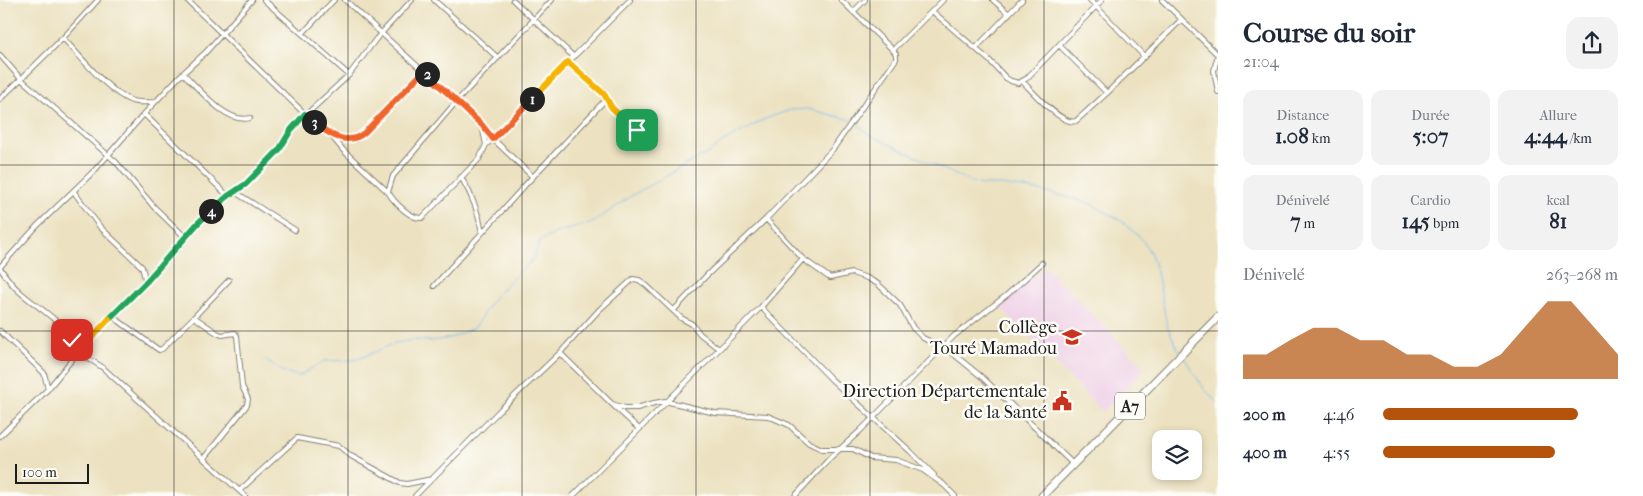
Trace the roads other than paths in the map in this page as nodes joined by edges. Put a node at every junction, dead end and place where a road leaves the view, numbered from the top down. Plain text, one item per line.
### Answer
1 (98, 0) edge
2 (187, 0) edge
3 (252, 0) edge
4 (264, 0) edge
5 (334, 0) edge
6 (346, 0) edge
7 (412, 0) edge
8 (434, 0) edge
9 (513, 0) edge
10 (552, 0) edge
11 (630, 0) edge
12 (841, 0) edge
13 (865, 0) edge
14 (943, 0) edge
15 (993, 0) edge
16 (1022, 0) edge
17 (1090, 0) edge
18 (1102, 0) edge
19 (1162, 0) edge
20 (1096, 6) junction
21 (932, 11) junction
22 (853, 12) junction
23 (1009, 14) junction
24 (533, 19) junction
25 (1181, 20) junction
26 (223, 33) junction
27 (303, 33) junction
28 (381, 33) junction
29 (63, 38) junction
30 (1059, 45) junction
31 (976, 48) junction
32 (893, 50) junction
33 (1218, 54) edge
34 (0, 55) edge
35 (574, 56) junction
36 (1145, 57) junction
37 (498, 58) junction
38 (568, 62) junction
39 (424, 71) junction
40 (183, 73) junction
41 (349, 75) junction
42 (21, 79) junction
43 (1023, 82) junction
44 (1218, 92) edge
45 (1107, 93) junction
46 (607, 98) junction
47 (0, 99) edge
48 (155, 102) junction
49 (456, 102) junction
50 (144, 114) junction
51 (305, 114) junction
52 (250, 118) dead end
53 (482, 125) junction
54 (637, 130) dead end
55 (330, 134) junction
56 (493, 139) junction
57 (486, 145) junction
58 (106, 155) junction
59 (461, 177) junction
60 (533, 177) junction
61 (74, 192) junction
62 (235, 192) junction
63 (388, 192) junction
64 (228, 196) junction
65 (766, 219) junction
66 (295, 230) dead end
67 (482, 233) junction
68 (186, 238) junction
69 (804, 259) junction
70 (1042, 263) dead end
71 (0, 268) edge
72 (229, 280) dead end
73 (146, 282) junction
74 (434, 286) dead end
75 (762, 307) junction
76 (674, 310) junction
77 (112, 316) junction
78 (194, 316) junction
79 (1218, 317) edge
80 (0, 331) edge
81 (943, 347) junction
82 (719, 349) junction
83 (78, 352) junction
84 (560, 353) junction
85 (48, 389) junction
86 (666, 401) junction
87 (612, 404) junction
88 (873, 417) junction
89 (638, 428) junction
90 (0, 436) edge
91 (840, 449) junction
92 (204, 458) junction
93 (1073, 464) junction
94 (432, 479) junction
95 (944, 485) junction
96 (239, 491) junction
97 (244, 496) edge
98 (415, 496) edge
99 (573, 496) edge
100 (795, 496) edge
101 (955, 496) edge
102 (1042, 496) edge

1 - 29 street
2 - 26 street
3 - 26 street
4 - 27 street
5 - 27 street
6 - 28 street
7 - 28 street
8 - 37 street
9 - 24 street
10 - 24 street
11 - 35 street
12 - 22 street
13 - 22 street
14 - 21 street
15 - 23 street
16 - 23 street
17 - 20 street
18 - 20 street
19 - 25 street
20 - 30 street
20 - 36 street
21 - 31 street
21 - 32 street
22 - 32 street
23 - 31 street
24 - 35 street
24 - 37 street
25 - 33 street
25 - 36 street
26 - 40 street
26 - 51 street
27 - 41 street
28 - 39 street
28 - 41 street
29 - 42 street
29 - 48 street
30 - 43 street
30 - 45 street
31 - 43 street
32 - 65 street
33 - 44 street
34 - 42 street
35 - 38 street
36 - 45 street
37 - 49 street
38 - 46 street
38 - 56 street
39 - 49 street
39 - 55 street
40 - 48 street
40 - 52 street
41 - 51 street
42 - 47 street
42 - 58 street
43 - 45 street
46 - 54 street
46 - 60 street
48 - 50 street
49 - 53 street
49 - 63 street
50 - 58 street
50 - 64 street
51 - 55 street
51 - 62 street
53 - 56 street
53 - 57 street
55 - 63 street
56 - 57 street
56 - 60 street
57 - 59 street
58 - 61 street
58 - 68 street
59 - 63 street
59 - 67 street
60 - 67 street
61 - 71 street
61 - 73 street
62 - 64 street
62 - 66 street
64 - 68 street
65 - 69 street
65 - 76 street
67 - 74 street
68 - 73 street
69 - 75 street
69 - 81 street
70 - 81 street
71 - 83 street
72 - 78 street
73 - 77 street
75 - 82 street
75 - 88 street
76 - 82 street
76 - 84 street
77 - 78 street
77 - 83 street
78 - 92 street
79 - 93 highway, A7
80 - 85 street
81 - 88 street
81 - 93 street
82 - 86 street
83 - 85 street
83 - 92 street
84 - 87 street
84 - 94 street
85 - 90 street
86 - 87 street
86 - 89 street
86 - 91 street
87 - 89 street
88 - 91 street
88 - 95 street
89 - 99 street
91 - 95 street
91 - 100 street
92 - 96 street
93 - 102 highway, A7
94 - 96 street
94 - 98 street
95 - 101 street
96 - 97 street

